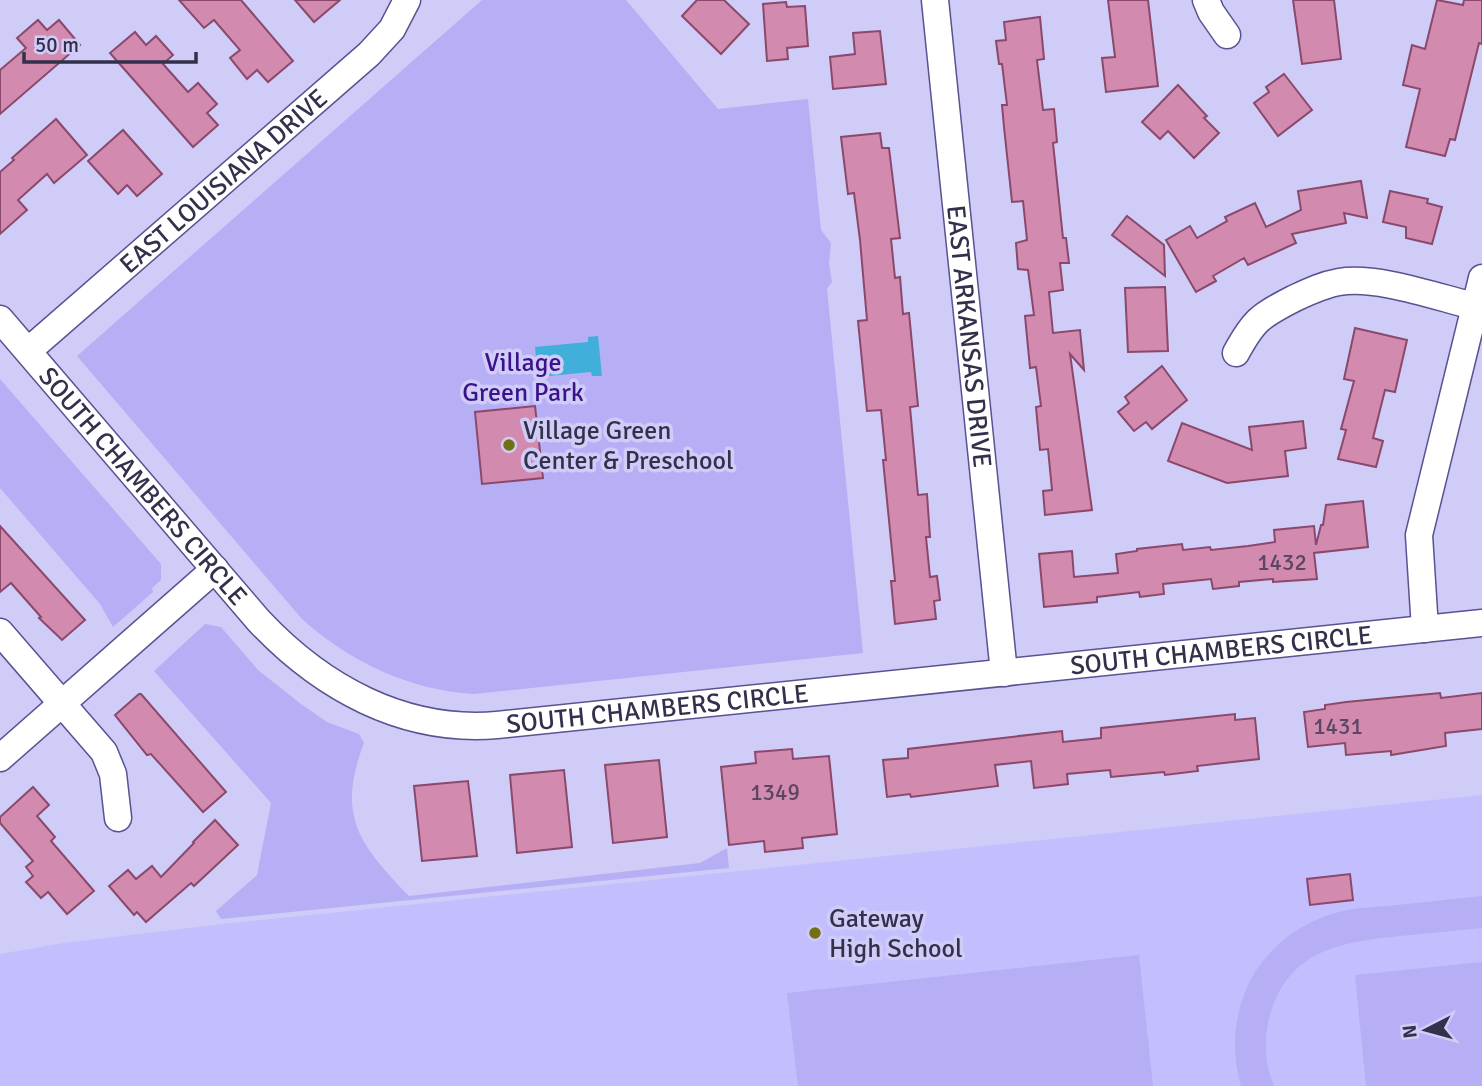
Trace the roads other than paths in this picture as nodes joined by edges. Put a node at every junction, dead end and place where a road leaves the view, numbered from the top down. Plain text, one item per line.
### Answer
1 (407, 0) edge
2 (935, 0) edge
3 (1206, 0) edge
4 (1227, 35) dead end
5 (1482, 278) edge
6 (1478, 307) edge
7 (0, 319) edge
8 (28, 351) junction
9 (1236, 353) dead end
10 (215, 569) junction
11 (1482, 623) edge
12 (1424, 629) junction
13 (0, 632) edge
14 (1004, 673) junction
15 (63, 704) junction
16 (0, 758) edge
17 (118, 818) dead end

1 - 8 street, EAST LOUISIANA DRIVE
2 - 14 street, EAST ARKANSAS DRIVE
3 - 4 street
5 - 6 street
6 - 9 street
6 - 12 street
7 - 8 street, SOUTH CHAMBERS CIRCLE
8 - 10 street, SOUTH CHAMBERS CIRCLE
10 - 14 street, SOUTH CHAMBERS CIRCLE
10 - 15 street
11 - 12 street, SOUTH CHAMBERS CIRCLE
12 - 14 street, SOUTH CHAMBERS CIRCLE
13 - 15 street
15 - 16 street
15 - 17 street

